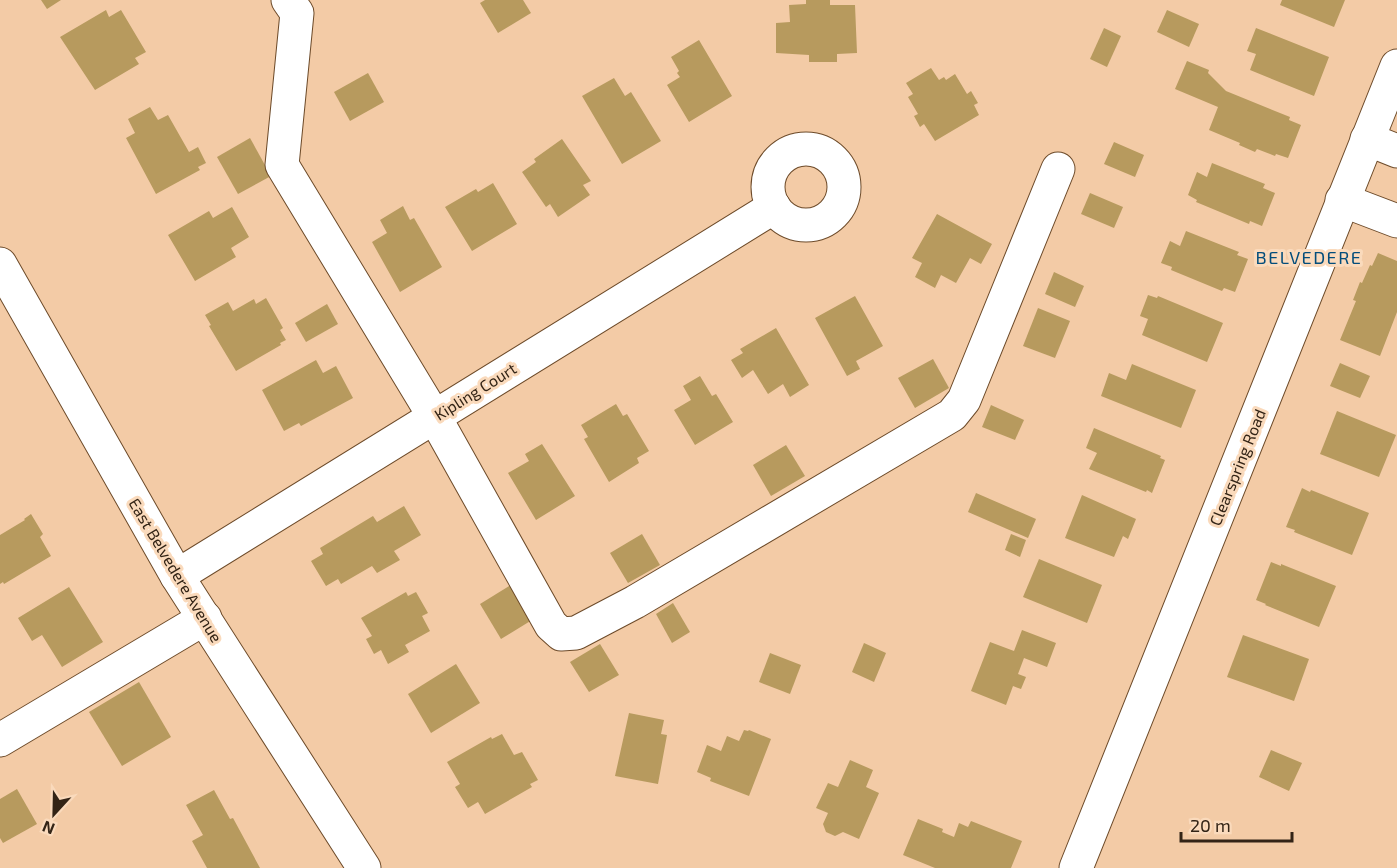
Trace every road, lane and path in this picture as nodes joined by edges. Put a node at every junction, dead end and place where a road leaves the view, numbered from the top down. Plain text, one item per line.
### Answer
1 (288, 0) edge
2 (1397, 66) edge
3 (1367, 139) junction
4 (1397, 151) edge
5 (1058, 169) dead end
6 (1342, 200) junction
7 (774, 207) dead end
8 (1397, 221) edge
9 (0, 264) edge
10 (434, 416) junction
11 (177, 576) junction
12 (204, 618) junction
13 (0, 740) edge
14 (364, 868) edge
15 (1077, 868) edge

1 - 10 street
2 - 3 street, Clearspring Road
3 - 4 street
3 - 6 street, Clearspring Road
5 - 10 street
6 - 8 street
6 - 15 street, Clearspring Road
7 - 10 street, Kipling Court
9 - 11 street, East Belvedere Avenue
10 - 11 street, Kipling Court
11 - 12 street, East Belvedere Avenue
12 - 13 street
12 - 14 street, East Belvedere Avenue

